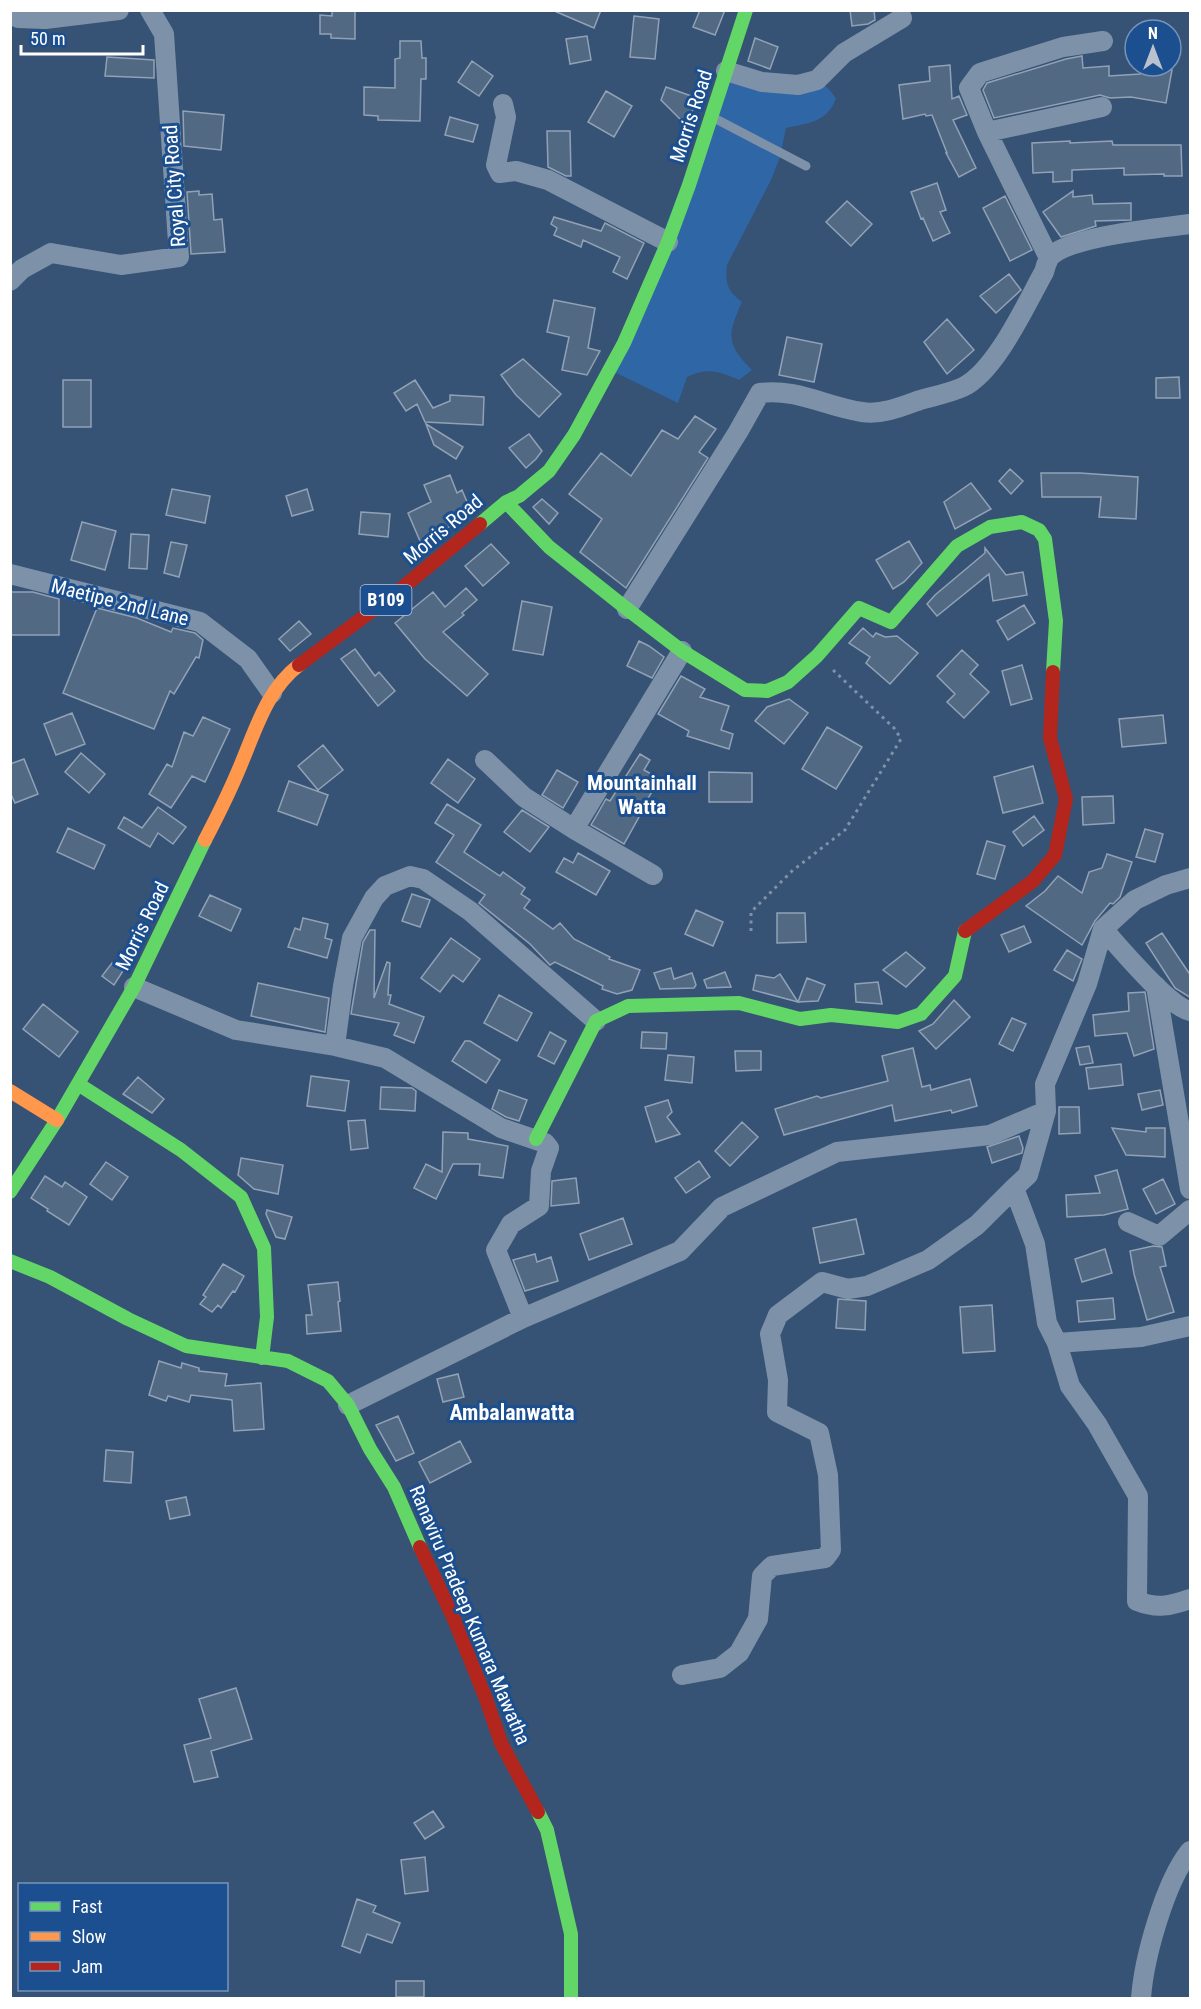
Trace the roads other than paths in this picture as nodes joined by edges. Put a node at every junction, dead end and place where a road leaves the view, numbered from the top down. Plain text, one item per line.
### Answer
1 (17, 10) edge
2 (119, 10) edge
3 (150, 10) edge
4 (746, 10) edge
5 (902, 18) dead end
6 (1103, 40) dead end
7 (726, 70) junction
8 (504, 104) dead end
9 (1102, 107) dead end
10 (711, 116) junction
11 (987, 132) junction
12 (806, 166) dead end
13 (1191, 224) edge
14 (668, 242) junction
15 (1049, 258) junction
16 (10, 281) edge
17 (506, 502) junction
18 (10, 574) edge
19 (627, 609) junction
20 (682, 651) junction
21 (272, 693) junction
22 (485, 760) dead end
23 (574, 829) junction
24 (653, 875) dead end
25 (1191, 878) edge
26 (1103, 929) junction
27 (1156, 986) junction
28 (134, 987) junction
29 (1191, 1011) edge
30 (596, 1021) junction
31 (335, 1046) junction
32 (78, 1084) junction
33 (10, 1091) edge
34 (1046, 1111) junction
35 (57, 1120) junction
36 (536, 1139) junction
37 (1014, 1188) junction
38 (1191, 1189) edge
39 (10, 1192) edge
40 (1191, 1210) edge
41 (1128, 1222) dead end
42 (10, 1261) edge
43 (523, 1318) junction
44 (1191, 1326) edge
45 (1057, 1343) junction
46 (262, 1358) junction
47 (348, 1405) junction
48 (1191, 1599) edge
49 (682, 1675) dead end
50 (1191, 1851) edge
51 (571, 1998) edge
52 (1141, 1998) edge

1 - 2 street
3 - 16 street, Royal City Road
4 - 7 street, Morris Road / B109
5 - 7 street
6 - 11 street
7 - 10 street, Morris Road / B109
8 - 14 street
9 - 11 street
10 - 12 lane
10 - 14 street, Morris Road / B109
11 - 15 street
13 - 15 street
14 - 17 street, Morris Road / B109
15 - 19 street
17 - 19 street
17 - 21 street, Morris Road / B109
18 - 21 street, Maetipe 2nd Lane
19 - 20 street
20 - 23 street
20 - 30 street
21 - 28 street, Morris Road / B109
22 - 23 street
23 - 24 street
25 - 26 street
26 - 27 street
26 - 34 street
27 - 29 street
27 - 38 street
28 - 31 street
28 - 32 street, Morris Road / B109
30 - 31 street
30 - 36 street
31 - 36 street
32 - 35 street, Morris Road / B109
32 - 46 street
33 - 35 street
34 - 37 street
34 - 43 street
35 - 39 street, Morris Road / B109
36 - 43 street
37 - 45 street
37 - 49 street
40 - 41 street
42 - 46 street, Ranaviru Pradeep Kumara Mawatha
43 - 47 street
44 - 45 street
45 - 48 street
46 - 47 street, Ranaviru Pradeep Kumara Mawatha
47 - 51 street, Ranaviru Pradeep Kumara Mawatha
50 - 52 street

